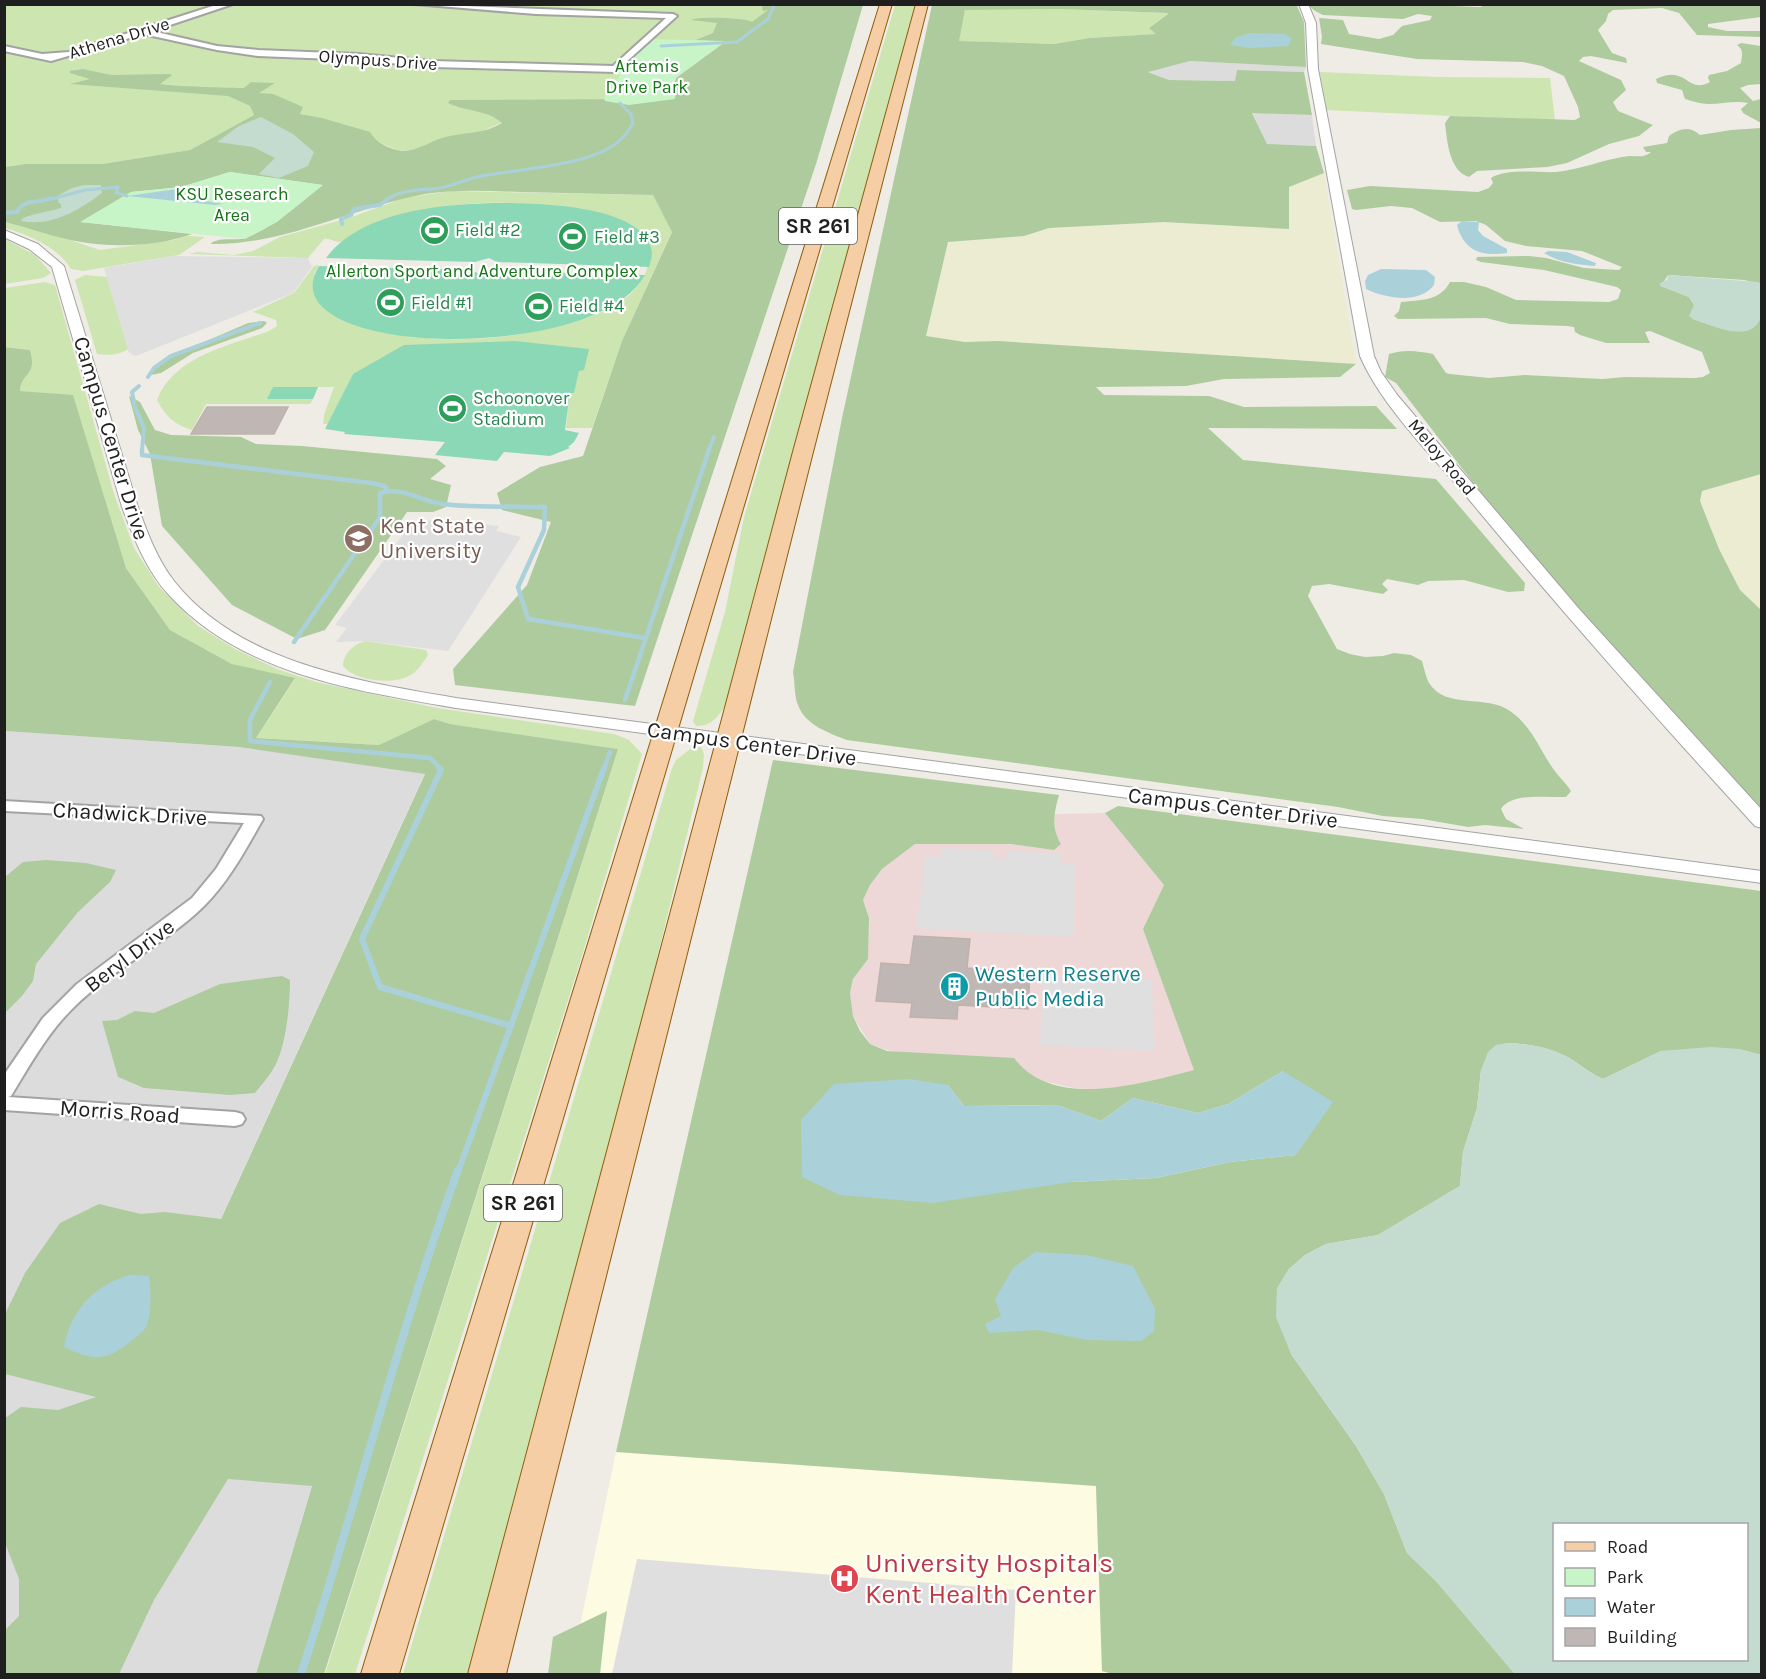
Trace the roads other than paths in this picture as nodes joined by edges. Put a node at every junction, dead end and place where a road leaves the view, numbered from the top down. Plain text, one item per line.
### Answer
1 (229, 4) edge
2 (418, 4) edge
3 (886, 4) edge
4 (922, 4) edge
5 (1303, 4) edge
6 (143, 31) junction
7 (4, 48) edge
8 (42, 56) junction
9 (69, 62) dead end
10 (4, 233) edge
11 (666, 732) junction
12 (729, 740) junction
13 (4, 806) edge
14 (255, 819) joint
15 (1761, 822) edge
16 (1761, 877) edge
17 (4, 1091) edge
18 (4, 1103) edge
19 (235, 1119) dead end
20 (380, 1674) edge
21 (486, 1674) edge

1 - 6 street, Athena Drive
2 - 6 street, Olympus Drive
3 - 11 main road, SR 261
4 - 12 main road, SR 261
5 - 15 street, Meloy Road
6 - 8 street, Athena Drive
7 - 8 street
8 - 9 street
10 - 11 street, Campus Center Drive
11 - 12 street, Campus Center Drive
11 - 20 main road, SR 261
12 - 16 street, Campus Center Drive
12 - 21 main road, SR 261
13 - 14 street, Chadwick Drive
14 - 17 street, Beryl Drive
18 - 19 street, Morris Road

